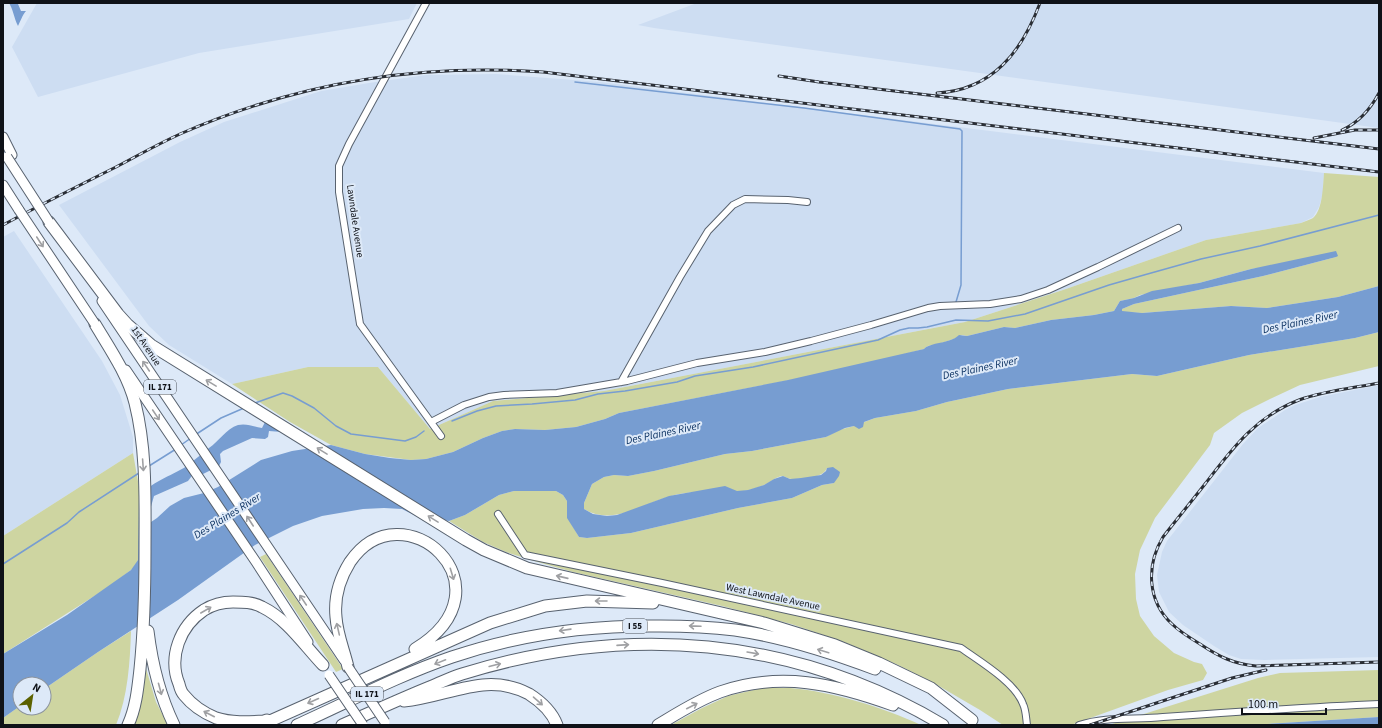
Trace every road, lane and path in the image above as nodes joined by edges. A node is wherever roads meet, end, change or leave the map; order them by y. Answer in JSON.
{"nodes":[{"id":1,"x":426,"y":3,"type":"edge"},
{"id":2,"x":3,"y":137,"type":"edge"},
{"id":3,"x":7,"y":155,"type":"edge"},
{"id":4,"x":3,"y":185,"type":"edge"},
{"id":5,"x":3,"y":189,"type":"edge"},
{"id":6,"x":807,"y":202,"type":"dead end"},
{"id":7,"x":19,"y":210,"type":"junction"},
{"id":8,"x":49,"y":222,"type":"junction"},
{"id":9,"x":1178,"y":228,"type":"dead end"},
{"id":10,"x":95,"y":324,"type":"junction"},
{"id":11,"x":621,"y":382,"type":"junction"},
{"id":12,"x":431,"y":422,"type":"junction"},
{"id":13,"x":441,"y":436,"type":"dead end"},
{"id":14,"x":498,"y":514,"type":"dead end"},
{"id":15,"x":695,"y":607,"type":"junction"},
{"id":16,"x":146,"y":651,"type":"junction"},
{"id":17,"x":323,"y":665,"type":"junction"},
{"id":18,"x":348,"y":667,"type":"junction"},
{"id":19,"x":387,"y":668,"type":"junction"},
{"id":20,"x":393,"y":702,"type":"junction"},
{"id":21,"x":1379,"y":704,"type":"edge"},
{"id":22,"x":287,"y":713,"type":"junction"},
{"id":23,"x":976,"y":722,"type":"edge"},
{"id":24,"x":386,"y":723,"type":"edge"},
{"id":25,"x":943,"y":724,"type":"edge"},
{"id":26,"x":128,"y":725,"type":"edge"},
{"id":27,"x":174,"y":725,"type":"edge"},
{"id":28,"x":261,"y":725,"type":"edge"},
{"id":29,"x":297,"y":725,"type":"edge"},
{"id":30,"x":342,"y":725,"type":"edge"},
{"id":31,"x":363,"y":725,"type":"edge"},
{"id":32,"x":557,"y":725,"type":"edge"},
{"id":33,"x":659,"y":725,"type":"edge"},
{"id":34,"x":1027,"y":725,"type":"edge"},
{"id":35,"x":1079,"y":725,"type":"edge"}],
"edges":[{"from":1,"to":12,"type":"street","name":"Lawndale Avenue"},
{"from":2,"to":3,"type":"main road","name":"1st Avenue"},
{"from":3,"to":8,"type":"main road","name":"1st Avenue","number":"IL 171","bridge":true},
{"from":4,"to":7,"type":"main road","number":"IL 171"},
{"from":5,"to":7,"type":"main road"},
{"from":6,"to":11,"type":"street"},
{"from":7,"to":10,"type":"main road","number":"IL 171","one_way":true,"bridge":true},
{"from":15,"to":8,"type":"highway","one_way":true},
{"from":18,"to":8,"type":"main road","name":"1st Avenue","number":"IL 171","one_way":true},
{"from":9,"to":11,"type":"street"},
{"from":10,"to":16,"type":"highway","one_way":true},
{"from":10,"to":17,"type":"main road","number":"IL 171","one_way":true},
{"from":11,"to":12,"type":"street"},
{"from":12,"to":13,"type":"street","name":"Lawndale Avenue"},
{"from":14,"to":34,"type":"street","name":"West Lawndale Avenue"},
{"from":15,"to":19,"type":"highway","one_way":true},
{"from":15,"to":23,"type":"highway"},
{"from":16,"to":26,"type":"highway"},
{"from":16,"to":27,"type":"highway","one_way":true},
{"from":22,"to":17,"type":"highway","one_way":true},
{"from":17,"to":31,"type":"main road","number":"IL 171","bridge":true},
{"from":18,"to":19,"type":"highway","one_way":true},
{"from":18,"to":24,"type":"main road","number":"IL 171","bridge":true},
{"from":19,"to":22,"type":"highway","one_way":true},
{"from":20,"to":25,"type":"highway","number":"I 55","one_way":true},
{"from":20,"to":30,"type":"highway","number":"I 55"},
{"from":20,"to":32,"type":"highway","one_way":true},
{"from":21,"to":35,"type":"street"},
{"from":22,"to":28,"type":"highway"},
{"from":23,"to":29,"type":"highway","number":"I 55","one_way":true},
{"from":33,"to":25,"type":"highway","one_way":true}]}
